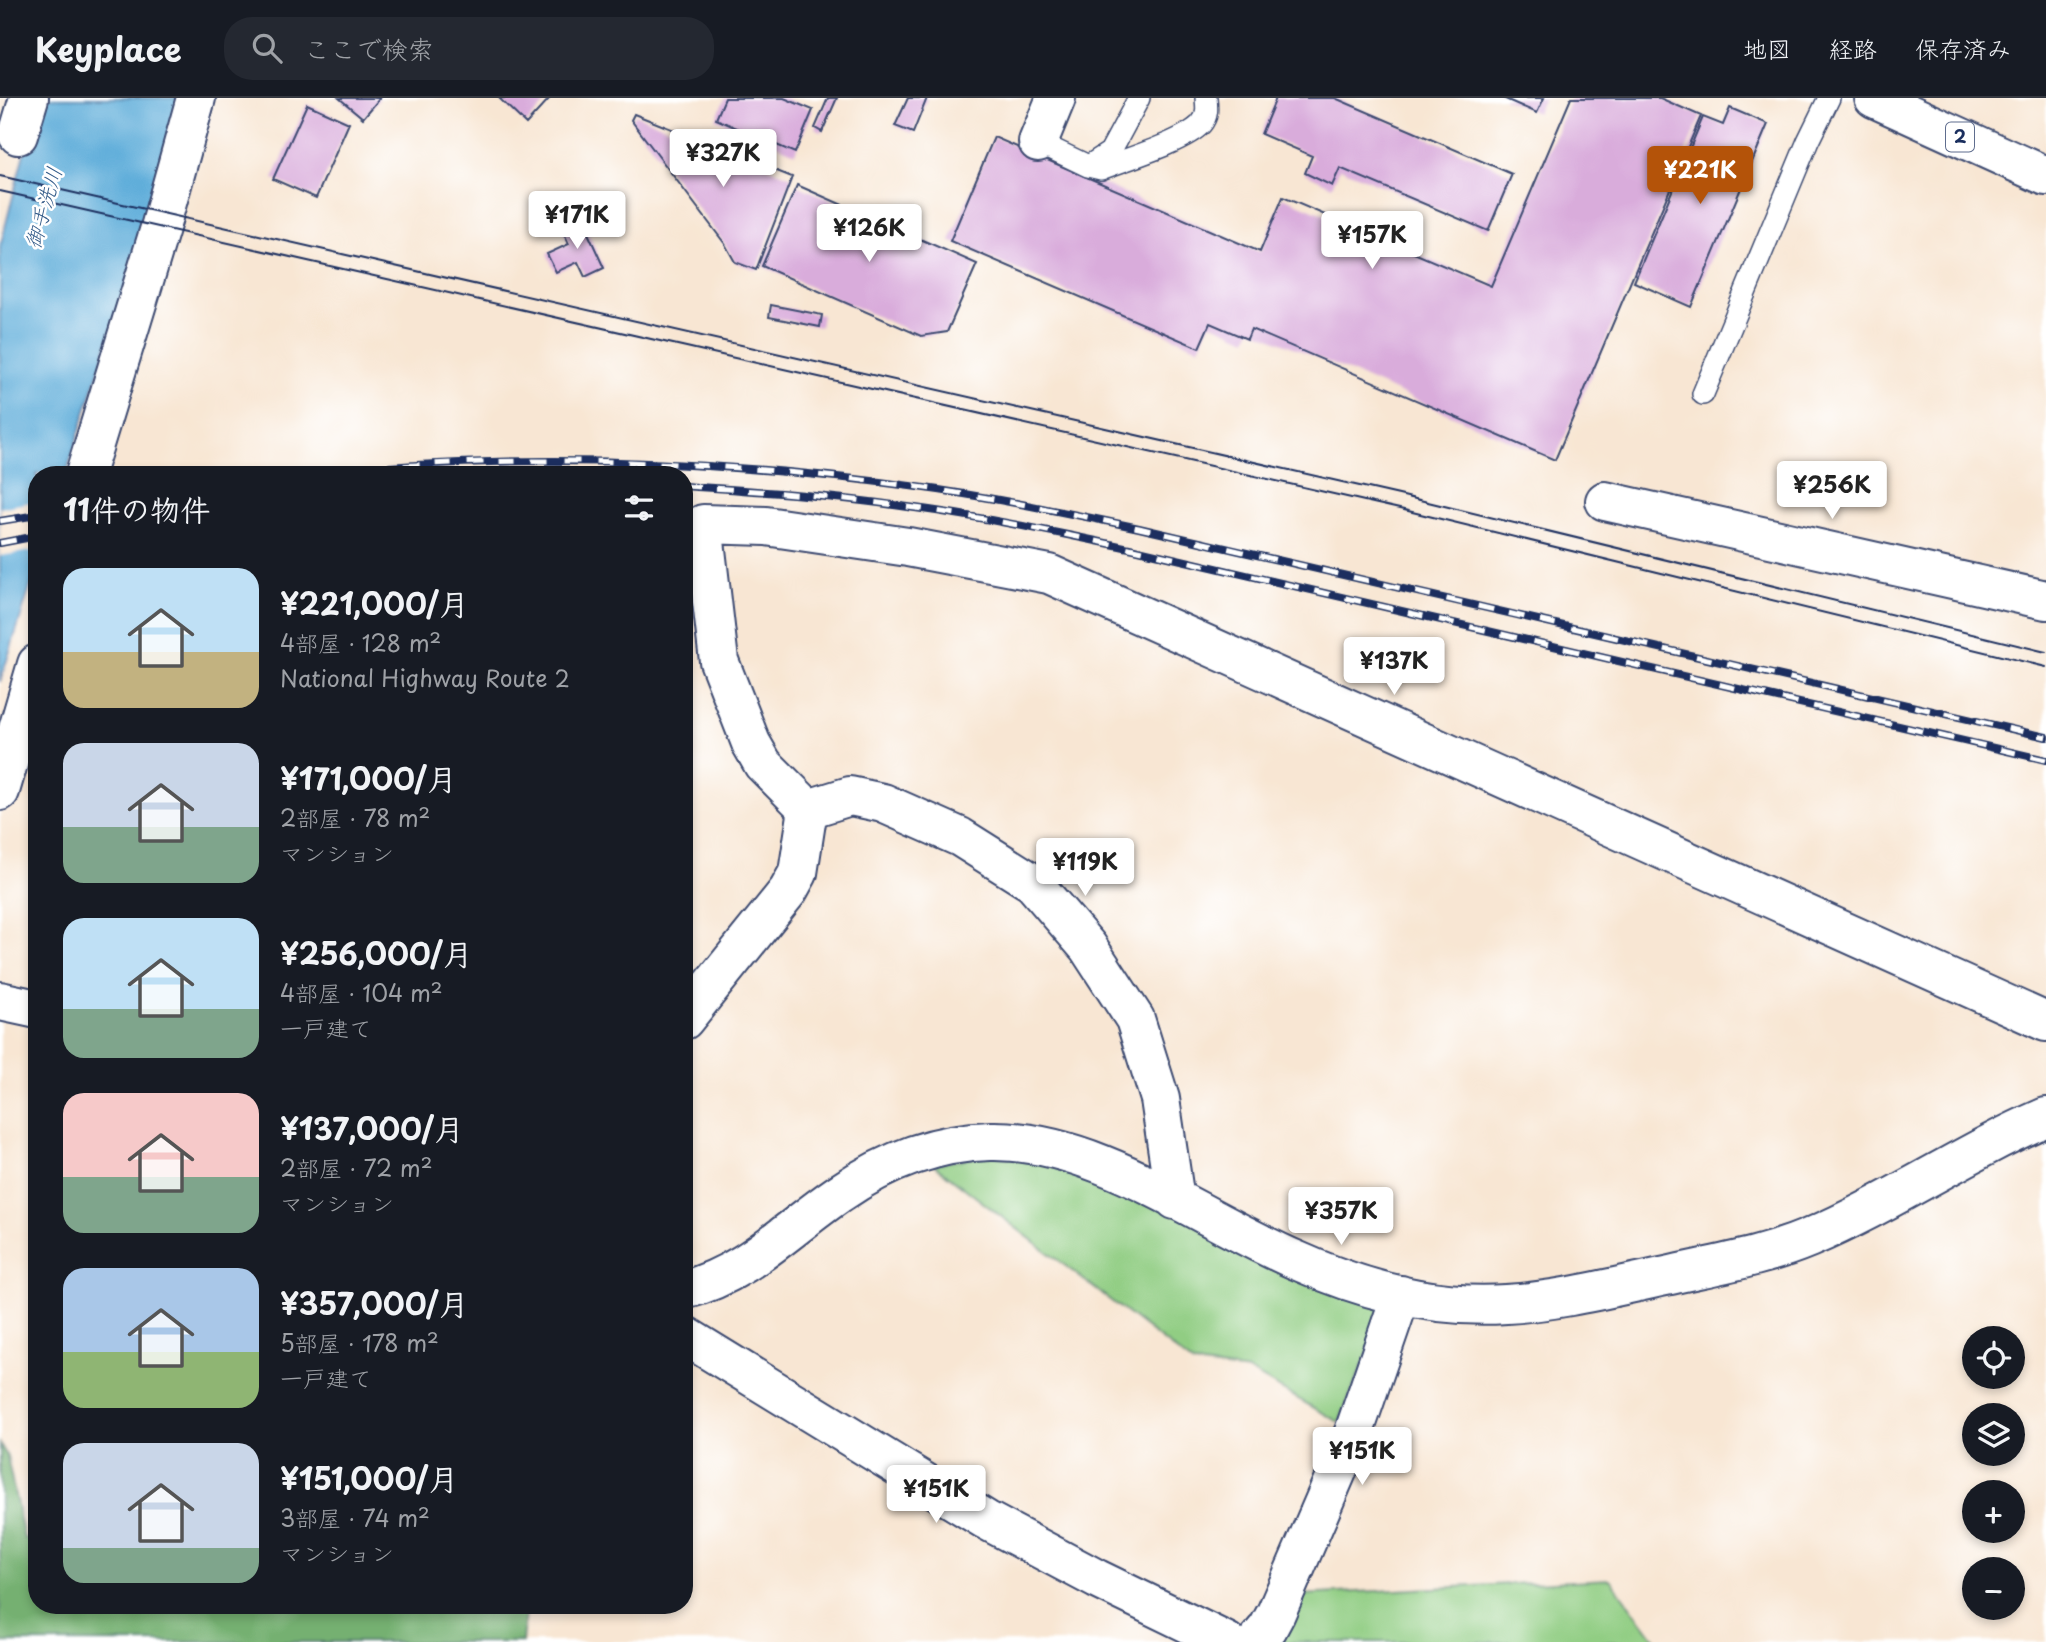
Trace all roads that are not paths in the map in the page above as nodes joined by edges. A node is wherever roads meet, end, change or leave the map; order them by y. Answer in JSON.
{"nodes":[{"id":1,"x":29,"y":98,"type":"edge"},
{"id":2,"x":196,"y":98,"type":"edge"},
{"id":3,"x":1056,"y":98,"type":"edge"},
{"id":4,"x":1139,"y":98,"type":"edge"},
{"id":5,"x":1206,"y":98,"type":"edge"},
{"id":6,"x":1829,"y":98,"type":"edge"},
{"id":7,"x":1874,"y":98,"type":"edge"},
{"id":8,"x":18,"y":135,"type":"dead end"},
{"id":9,"x":1038,"y":142,"type":"joint"},
{"id":10,"x":1088,"y":166,"type":"junction"},
{"id":11,"x":2046,"y":176,"type":"edge"},
{"id":12,"x":1703,"y":394,"type":"dead end"},
{"id":13,"x":87,"y":466,"type":"edge"},
{"id":14,"x":1605,"y":501,"type":"dead end"},
{"id":15,"x":2046,"y":600,"type":"edge"},
{"id":16,"x":28,"y":713,"type":"edge"},
{"id":17,"x":0,"y":791,"type":"edge"},
{"id":18,"x":808,"y":809,"type":"junction"},
{"id":19,"x":0,"y":1001,"type":"edge"},
{"id":20,"x":28,"y":1007,"type":"edge"},
{"id":21,"x":693,"y":1009,"type":"edge"},
{"id":22,"x":2046,"y":1022,"type":"edge"},
{"id":23,"x":2046,"y":1116,"type":"edge"},
{"id":24,"x":1175,"y":1200,"type":"junction"},
{"id":25,"x":693,"y":1287,"type":"edge"},
{"id":26,"x":1401,"y":1295,"type":"junction"},
{"id":27,"x":693,"y":1341,"type":"edge"},
{"id":28,"x":1227,"y":1642,"type":"edge"},
{"id":29,"x":1256,"y":1642,"type":"edge"}],
"edges":[{"from":1,"to":8,"type":"main road"},
{"from":2,"to":13,"type":"main road"},
{"from":3,"to":9,"type":"main road"},
{"from":4,"to":10,"type":"lane"},
{"from":5,"to":10,"type":"lane"},
{"from":6,"to":12,"type":"lane"},
{"from":7,"to":11,"type":"main road","number":"2"},
{"from":9,"to":10,"type":"lane"},
{"from":14,"to":15,"type":"main road"},
{"from":16,"to":17,"type":"main road"},
{"from":18,"to":21,"type":"main road"},
{"from":18,"to":22,"type":"main road"},
{"from":18,"to":24,"type":"main road"},
{"from":19,"to":20,"type":"main road"},
{"from":23,"to":26,"type":"main road"},
{"from":24,"to":25,"type":"main road"},
{"from":24,"to":26,"type":"main road"},
{"from":26,"to":29,"type":"main road"},
{"from":27,"to":28,"type":"main road"}]}
